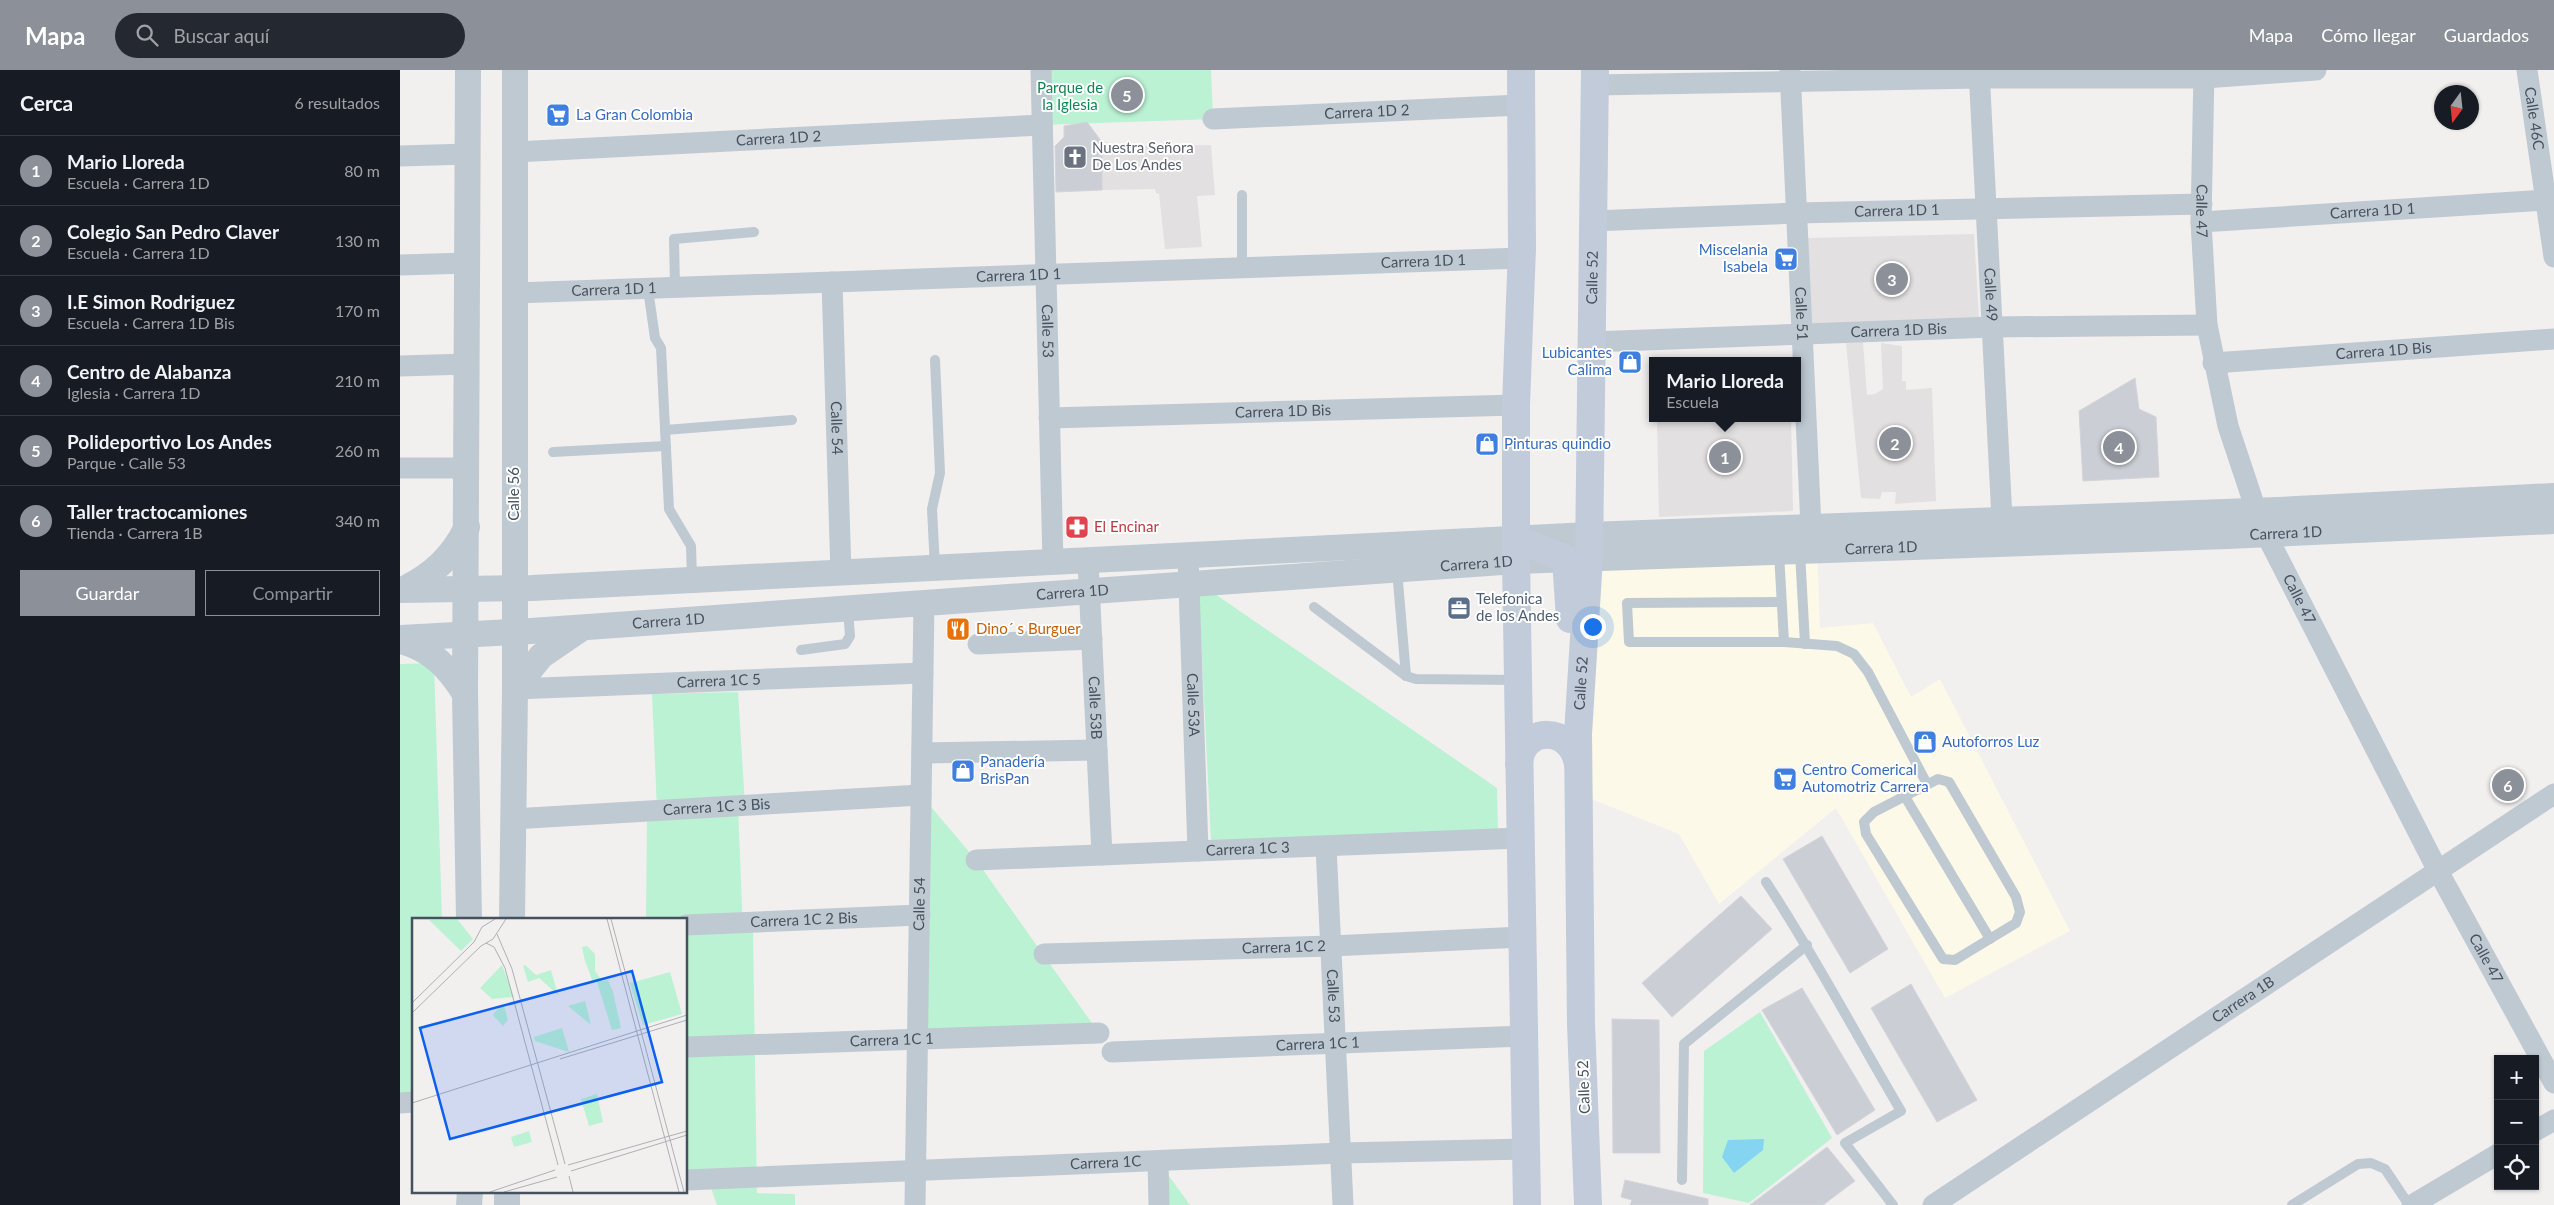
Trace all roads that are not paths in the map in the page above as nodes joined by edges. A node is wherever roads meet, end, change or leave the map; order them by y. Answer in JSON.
{"nodes":[{"id":1,"x":468,"y":70,"type":"edge"},
{"id":2,"x":515,"y":70,"type":"edge"},
{"id":3,"x":1041,"y":70,"type":"edge"},
{"id":4,"x":1521,"y":70,"type":"edge"},
{"id":5,"x":2316,"y":70,"type":"edge"},
{"id":6,"x":2527,"y":70,"type":"edge"},
{"id":7,"x":1979,"y":74,"type":"edge"},
{"id":8,"x":2204,"y":74,"type":"edge"},
{"id":9,"x":1790,"y":75,"type":"edge"},
{"id":10,"x":1595,"y":77,"type":"edge"},
{"id":11,"x":1520,"y":105,"type":"junction"},
{"id":12,"x":1213,"y":119,"type":"dead end"},
{"id":13,"x":1042,"y":125,"type":"junction"},
{"id":14,"x":515,"y":152,"type":"junction"},
{"id":15,"x":468,"y":154,"type":"junction"},
{"id":16,"x":400,"y":156,"type":"edge"},
{"id":17,"x":1242,"y":195,"type":"dead end"},
{"id":18,"x":2546,"y":200,"type":"junction"},
{"id":19,"x":1986,"y":208,"type":"junction"},
{"id":20,"x":1797,"y":213,"type":"junction"},
{"id":21,"x":2202,"y":213,"type":"junction"},
{"id":22,"x":1592,"y":221,"type":"junction"},
{"id":23,"x":754,"y":232,"type":"dead end"},
{"id":24,"x":2554,"y":257,"type":"edge"},
{"id":25,"x":1522,"y":258,"type":"junction"},
{"id":26,"x":468,"y":263,"type":"junction"},
{"id":27,"x":400,"y":265,"type":"edge"},
{"id":28,"x":1242,"y":268,"type":"junction"},
{"id":29,"x":1046,"y":275,"type":"junction"},
{"id":30,"x":832,"y":282,"type":"junction"},
{"id":31,"x":674,"y":288,"type":"junction"},
{"id":32,"x":648,"y":289,"type":"junction"},
{"id":33,"x":515,"y":294,"type":"junction"},
{"id":34,"x":2207,"y":325,"type":"junction"},
{"id":35,"x":1992,"y":327,"type":"junction"},
{"id":36,"x":1802,"y":334,"type":"junction"},
{"id":37,"x":2554,"y":338,"type":"edge"},
{"id":38,"x":1591,"y":342,"type":"junction"},
{"id":39,"x":935,"y":360,"type":"dead end"},
{"id":40,"x":2213,"y":363,"type":"junction"},
{"id":41,"x":468,"y":364,"type":"junction"},
{"id":42,"x":400,"y":366,"type":"edge"},
{"id":43,"x":1516,"y":405,"type":"junction"},
{"id":44,"x":1049,"y":418,"type":"junction"},
{"id":45,"x":792,"y":420,"type":"dead end"},
{"id":46,"x":665,"y":430,"type":"junction"},
{"id":47,"x":666,"y":446,"type":"junction"},
{"id":48,"x":553,"y":452,"type":"dead end"},
{"id":49,"x":400,"y":468,"type":"edge"},
{"id":50,"x":467,"y":468,"type":"junction"},
{"id":51,"x":2554,"y":496,"type":"edge"},
{"id":52,"x":2002,"y":519,"type":"junction"},
{"id":53,"x":2554,"y":521,"type":"edge"},
{"id":54,"x":2262,"y":522,"type":"junction"},
{"id":55,"x":467,"y":526,"type":"junction"},
{"id":56,"x":1811,"y":527,"type":"junction"},
{"id":57,"x":1517,"y":550,"type":"junction"},
{"id":58,"x":1581,"y":551,"type":"junction"},
{"id":59,"x":1790,"y":551,"type":"junction"},
{"id":60,"x":1188,"y":557,"type":"junction"},
{"id":61,"x":1396,"y":558,"type":"junction"},
{"id":62,"x":1088,"y":562,"type":"junction"},
{"id":63,"x":1053,"y":564,"type":"junction"},
{"id":64,"x":936,"y":570,"type":"junction"},
{"id":65,"x":841,"y":574,"type":"junction"},
{"id":66,"x":692,"y":580,"type":"junction"},
{"id":67,"x":1189,"y":584,"type":"junction"},
{"id":68,"x":514,"y":588,"type":"junction"},
{"id":69,"x":466,"y":589,"type":"junction"},
{"id":70,"x":400,"y":590,"type":"edge"},
{"id":71,"x":1091,"y":591,"type":"junction"},
{"id":72,"x":924,"y":602,"type":"junction"},
{"id":73,"x":1781,"y":602,"type":"junction"},
{"id":74,"x":1314,"y":607,"type":"dead end"},
{"id":75,"x":848,"y":608,"type":"junction"},
{"id":76,"x":585,"y":627,"type":"junction"},
{"id":77,"x":513,"y":632,"type":"junction"},
{"id":78,"x":466,"y":635,"type":"junction"},
{"id":79,"x":400,"y":639,"type":"edge"},
{"id":80,"x":1092,"y":639,"type":"junction"},
{"id":81,"x":1784,"y":642,"type":"junction"},
{"id":82,"x":978,"y":644,"type":"dead end"},
{"id":83,"x":1805,"y":644,"type":"junction"},
{"id":84,"x":801,"y":650,"type":"dead end"},
{"id":85,"x":923,"y":673,"type":"junction"},
{"id":86,"x":1406,"y":676,"type":"junction"},
{"id":87,"x":1519,"y":680,"type":"junction"},
{"id":88,"x":515,"y":690,"type":"junction"},
{"id":89,"x":465,"y":694,"type":"junction"},
{"id":90,"x":1097,"y":750,"type":"junction"},
{"id":91,"x":922,"y":754,"type":"junction"},
{"id":92,"x":1578,"y":764,"type":"junction"},
{"id":93,"x":1518,"y":766,"type":"junction"},
{"id":94,"x":1927,"y":784,"type":"junction"},
{"id":95,"x":2554,"y":794,"type":"edge"},
{"id":96,"x":921,"y":795,"type":"junction"},
{"id":97,"x":1904,"y":795,"type":"junction"},
{"id":98,"x":512,"y":818,"type":"junction"},
{"id":99,"x":1520,"y":838,"type":"junction"},
{"id":100,"x":1326,"y":846,"type":"junction"},
{"id":101,"x":1198,"y":851,"type":"junction"},
{"id":102,"x":1102,"y":855,"type":"junction"},
{"id":103,"x":976,"y":860,"type":"dead end"},
{"id":104,"x":2438,"y":871,"type":"junction"},
{"id":105,"x":1766,"y":882,"type":"dead end"},
{"id":106,"x":920,"y":914,"type":"junction"},
{"id":107,"x":469,"y":918,"type":"edge"},
{"id":108,"x":512,"y":918,"type":"edge"},
{"id":109,"x":688,"y":925,"type":"edge"},
{"id":110,"x":1522,"y":937,"type":"junction"},
{"id":111,"x":1990,"y":939,"type":"junction"},
{"id":112,"x":1807,"y":945,"type":"junction"},
{"id":113,"x":1331,"y":946,"type":"junction"},
{"id":114,"x":1044,"y":954,"type":"dead end"},
{"id":115,"x":1099,"y":1033,"type":"dead end"},
{"id":116,"x":1524,"y":1036,"type":"junction"},
{"id":117,"x":918,"y":1038,"type":"junction"},
{"id":118,"x":1335,"y":1042,"type":"junction"},
{"id":119,"x":688,"y":1047,"type":"edge"},
{"id":120,"x":1112,"y":1052,"type":"dead end"},
{"id":121,"x":2554,"y":1083,"type":"edge"},
{"id":122,"x":2554,"y":1120,"type":"edge"},
{"id":123,"x":2539,"y":1129,"type":"edge"},
{"id":124,"x":1526,"y":1149,"type":"junction"},
{"id":125,"x":1341,"y":1153,"type":"junction"},
{"id":126,"x":2494,"y":1156,"type":"edge"},
{"id":127,"x":1158,"y":1161,"type":"junction"},
{"id":128,"x":915,"y":1170,"type":"junction"},
{"id":129,"x":688,"y":1180,"type":"edge"},
{"id":130,"x":1682,"y":1180,"type":"dead end"},
{"id":131,"x":470,"y":1192,"type":"edge"},
{"id":132,"x":507,"y":1192,"type":"edge"},
{"id":133,"x":469,"y":1205,"type":"edge"},
{"id":134,"x":507,"y":1205,"type":"edge"},
{"id":135,"x":915,"y":1205,"type":"edge"},
{"id":136,"x":1159,"y":1205,"type":"edge"},
{"id":137,"x":1343,"y":1205,"type":"edge"},
{"id":138,"x":1527,"y":1205,"type":"edge"},
{"id":139,"x":1588,"y":1205,"type":"edge"},
{"id":140,"x":1893,"y":1205,"type":"edge"},
{"id":141,"x":1933,"y":1205,"type":"edge"},
{"id":142,"x":2292,"y":1205,"type":"edge"},
{"id":143,"x":2410,"y":1205,"type":"edge"}],
"edges":[{"from":1,"to":15,"type":"street"},
{"from":2,"to":14,"type":"street","name":"Calle 56"},
{"from":3,"to":13,"type":"street","name":"Calle 53"},
{"from":4,"to":11,"type":"main road"},
{"from":5,"to":8,"type":"street"},
{"from":6,"to":18,"type":"street","name":"Calle 46C"},
{"from":7,"to":8,"type":"street"},
{"from":7,"to":9,"type":"street"},
{"from":7,"to":19,"type":"street","name":"Calle 49"},
{"from":8,"to":21,"type":"street","name":"Calle 47"},
{"from":9,"to":10,"type":"street"},
{"from":9,"to":20,"type":"street","name":"Calle 51"},
{"from":10,"to":22,"type":"main road","name":"Calle 52"},
{"from":11,"to":12,"type":"street","name":"Carrera 1D 2"},
{"from":11,"to":25,"type":"main road"},
{"from":13,"to":14,"type":"street","name":"Carrera 1D 2"},
{"from":13,"to":29,"type":"street","name":"Calle 53"},
{"from":14,"to":33,"type":"street","name":"Calle 56"},
{"from":15,"to":16,"type":"street"},
{"from":15,"to":26,"type":"street"},
{"from":17,"to":28,"type":"lane"},
{"from":18,"to":21,"type":"street","name":"Carrera 1D 1"},
{"from":18,"to":24,"type":"street","name":"Calle 46C"},
{"from":19,"to":20,"type":"street","name":"Carrera 1D 1"},
{"from":19,"to":21,"type":"street","name":"Carrera 1D 1"},
{"from":19,"to":35,"type":"street","name":"Calle 49"},
{"from":20,"to":22,"type":"street","name":"Carrera 1D 1"},
{"from":20,"to":36,"type":"street","name":"Calle 51"},
{"from":21,"to":34,"type":"street","name":"Calle 47"},
{"from":22,"to":38,"type":"main road","name":"Calle 52"},
{"from":23,"to":31,"type":"lane"},
{"from":25,"to":28,"type":"street","name":"Carrera 1D 1"},
{"from":25,"to":43,"type":"main road"},
{"from":26,"to":27,"type":"street"},
{"from":26,"to":41,"type":"street"},
{"from":28,"to":29,"type":"street","name":"Carrera 1D 1"},
{"from":29,"to":30,"type":"street","name":"Carrera 1D 1"},
{"from":29,"to":44,"type":"street","name":"Calle 53"},
{"from":30,"to":31,"type":"street","name":"Carrera 1D 1"},
{"from":30,"to":65,"type":"street","name":"Calle 54"},
{"from":31,"to":32,"type":"street","name":"Carrera 1D 1"},
{"from":32,"to":33,"type":"street","name":"Carrera 1D 1"},
{"from":32,"to":46,"type":"lane"},
{"from":33,"to":68,"type":"street","name":"Calle 56"},
{"from":34,"to":35,"type":"street","name":"Carrera 1D Bis"},
{"from":34,"to":40,"type":"street","name":"Calle 47"},
{"from":35,"to":36,"type":"street","name":"Carrera 1D Bis"},
{"from":35,"to":52,"type":"street","name":"Calle 49"},
{"from":36,"to":38,"type":"street","name":"Carrera 1D Bis"},
{"from":36,"to":56,"type":"street","name":"Calle 51"},
{"from":37,"to":40,"type":"street","name":"Carrera 1D Bis"},
{"from":38,"to":58,"type":"main road","name":"Calle 52"},
{"from":39,"to":64,"type":"lane"},
{"from":40,"to":54,"type":"street","name":"Calle 47"},
{"from":41,"to":42,"type":"street"},
{"from":41,"to":50,"type":"street"},
{"from":43,"to":44,"type":"street","name":"Carrera 1D Bis"},
{"from":43,"to":57,"type":"main road"},
{"from":44,"to":63,"type":"street","name":"Calle 53"},
{"from":45,"to":46,"type":"lane"},
{"from":46,"to":47,"type":"lane"},
{"from":47,"to":48,"type":"lane"},
{"from":47,"to":66,"type":"lane"},
{"from":49,"to":50,"type":"street"},
{"from":50,"to":55,"type":"street"},
{"from":51,"to":54,"type":"street","name":"Carrera 1D"},
{"from":52,"to":54,"type":"street","name":"Carrera 1D"},
{"from":52,"to":56,"type":"street","name":"Carrera 1D"},
{"from":53,"to":54,"type":"street","name":"Carrera 1D"},
{"from":54,"to":59,"type":"street","name":"Carrera 1D"},
{"from":54,"to":104,"type":"street","name":"Calle 47"},
{"from":55,"to":69,"type":"street"},
{"from":55,"to":70,"type":"street"},
{"from":56,"to":58,"type":"street","name":"Carrera 1D"},
{"from":57,"to":58,"type":"main road"},
{"from":57,"to":61,"type":"street","name":"Carrera 1D"},
{"from":57,"to":87,"type":"main road"},
{"from":58,"to":59,"type":"street","name":"Carrera 1D"},
{"from":58,"to":92,"type":"main road","name":"Calle 52"},
{"from":59,"to":73,"type":"lane"},
{"from":59,"to":83,"type":"lane"},
{"from":60,"to":61,"type":"street","name":"Carrera 1D"},
{"from":60,"to":62,"type":"street","name":"Carrera 1D"},
{"from":60,"to":67,"type":"street","name":"Calle 53A"},
{"from":61,"to":67,"type":"street","name":"Carrera 1D"},
{"from":61,"to":86,"type":"lane"},
{"from":62,"to":63,"type":"street","name":"Carrera 1D"},
{"from":62,"to":71,"type":"street","name":"Calle 53B"},
{"from":63,"to":64,"type":"street","name":"Carrera 1D"},
{"from":64,"to":65,"type":"street","name":"Carrera 1D"},
{"from":65,"to":66,"type":"street","name":"Carrera 1D"},
{"from":66,"to":68,"type":"street","name":"Carrera 1D"},
{"from":67,"to":71,"type":"street","name":"Carrera 1D"},
{"from":67,"to":101,"type":"street","name":"Calle 53A"},
{"from":68,"to":69,"type":"street","name":"Carrera 1D"},
{"from":68,"to":77,"type":"street","name":"Calle 56"},
{"from":69,"to":70,"type":"street","name":"Carrera 1D"},
{"from":69,"to":78,"type":"street"},
{"from":71,"to":72,"type":"street","name":"Carrera 1D"},
{"from":71,"to":80,"type":"street","name":"Calle 53B"},
{"from":72,"to":75,"type":"street","name":"Carrera 1D"},
{"from":72,"to":85,"type":"street","name":"Calle 54"},
{"from":73,"to":81,"type":"lane"},
{"from":73,"to":81,"type":"lane"},
{"from":74,"to":86,"type":"lane"},
{"from":75,"to":76,"type":"street","name":"Carrera 1D"},
{"from":75,"to":84,"type":"lane"},
{"from":76,"to":77,"type":"street","name":"Carrera 1D"},
{"from":76,"to":88,"type":"street"},
{"from":77,"to":78,"type":"street","name":"Carrera 1D"},
{"from":77,"to":88,"type":"street","name":"Calle 56"},
{"from":78,"to":79,"type":"street","name":"Carrera 1D"},
{"from":78,"to":89,"type":"street"},
{"from":79,"to":89,"type":"street"},
{"from":80,"to":82,"type":"street"},
{"from":80,"to":90,"type":"street","name":"Calle 53B"},
{"from":81,"to":83,"type":"lane"},
{"from":83,"to":94,"type":"lane"},
{"from":85,"to":88,"type":"street","name":"Carrera 1C 5"},
{"from":85,"to":91,"type":"street","name":"Calle 54"},
{"from":86,"to":87,"type":"lane"},
{"from":87,"to":93,"type":"main road"},
{"from":88,"to":98,"type":"street","name":"Calle 56"},
{"from":89,"to":107,"type":"street"},
{"from":90,"to":91,"type":"street"},
{"from":90,"to":102,"type":"street","name":"Calle 53B"},
{"from":91,"to":96,"type":"street","name":"Calle 54"},
{"from":92,"to":93,"type":"main road"},
{"from":92,"to":139,"type":"main road","name":"Calle 52"},
{"from":93,"to":99,"type":"main road"},
{"from":94,"to":97,"type":"lane"},
{"from":94,"to":111,"type":"lane"},
{"from":95,"to":104,"type":"street","name":"Carrera 1B"},
{"from":96,"to":98,"type":"street","name":"Carrera 1C 3 Bis"},
{"from":96,"to":106,"type":"street","name":"Calle 54"},
{"from":97,"to":111,"type":"lane"},
{"from":97,"to":111,"type":"lane"},
{"from":98,"to":108,"type":"street","name":"Calle 56"},
{"from":99,"to":100,"type":"street","name":"Carrera 1C 3"},
{"from":99,"to":110,"type":"main road"},
{"from":100,"to":101,"type":"street","name":"Carrera 1C 3"},
{"from":100,"to":113,"type":"street","name":"Calle 53"},
{"from":101,"to":102,"type":"street","name":"Carrera 1C 3"},
{"from":102,"to":103,"type":"street","name":"Carrera 1C 3"},
{"from":104,"to":121,"type":"street","name":"Calle 47"},
{"from":104,"to":141,"type":"street","name":"Carrera 1B"},
{"from":105,"to":112,"type":"lane"},
{"from":106,"to":109,"type":"street","name":"Carrera 1C 2 Bis"},
{"from":106,"to":117,"type":"street","name":"Calle 54"},
{"from":110,"to":113,"type":"street","name":"Carrera 1C 2"},
{"from":110,"to":116,"type":"main road"},
{"from":112,"to":130,"type":"lane"},
{"from":112,"to":140,"type":"lane"},
{"from":113,"to":114,"type":"street","name":"Carrera 1C 2"},
{"from":113,"to":118,"type":"street","name":"Calle 53"},
{"from":115,"to":117,"type":"street","name":"Carrera 1C 1"},
{"from":116,"to":118,"type":"street","name":"Carrera 1C 1"},
{"from":116,"to":124,"type":"main road"},
{"from":117,"to":119,"type":"street","name":"Carrera 1C 1"},
{"from":117,"to":128,"type":"street","name":"Calle 54"},
{"from":118,"to":120,"type":"street","name":"Carrera 1C 1"},
{"from":118,"to":125,"type":"street","name":"Calle 53"},
{"from":122,"to":123,"type":"street"},
{"from":124,"to":125,"type":"street","name":"Carrera 1C"},
{"from":124,"to":138,"type":"main road"},
{"from":125,"to":127,"type":"street","name":"Carrera 1C"},
{"from":125,"to":137,"type":"street","name":"Calle 53"},
{"from":126,"to":143,"type":"street"},
{"from":127,"to":128,"type":"street","name":"Carrera 1C"},
{"from":127,"to":136,"type":"street"},
{"from":128,"to":129,"type":"street","name":"Carrera 1C"},
{"from":128,"to":135,"type":"street","name":"Calle 54"},
{"from":131,"to":133,"type":"street"},
{"from":132,"to":134,"type":"street"},
{"from":142,"to":143,"type":"lane"}]}
